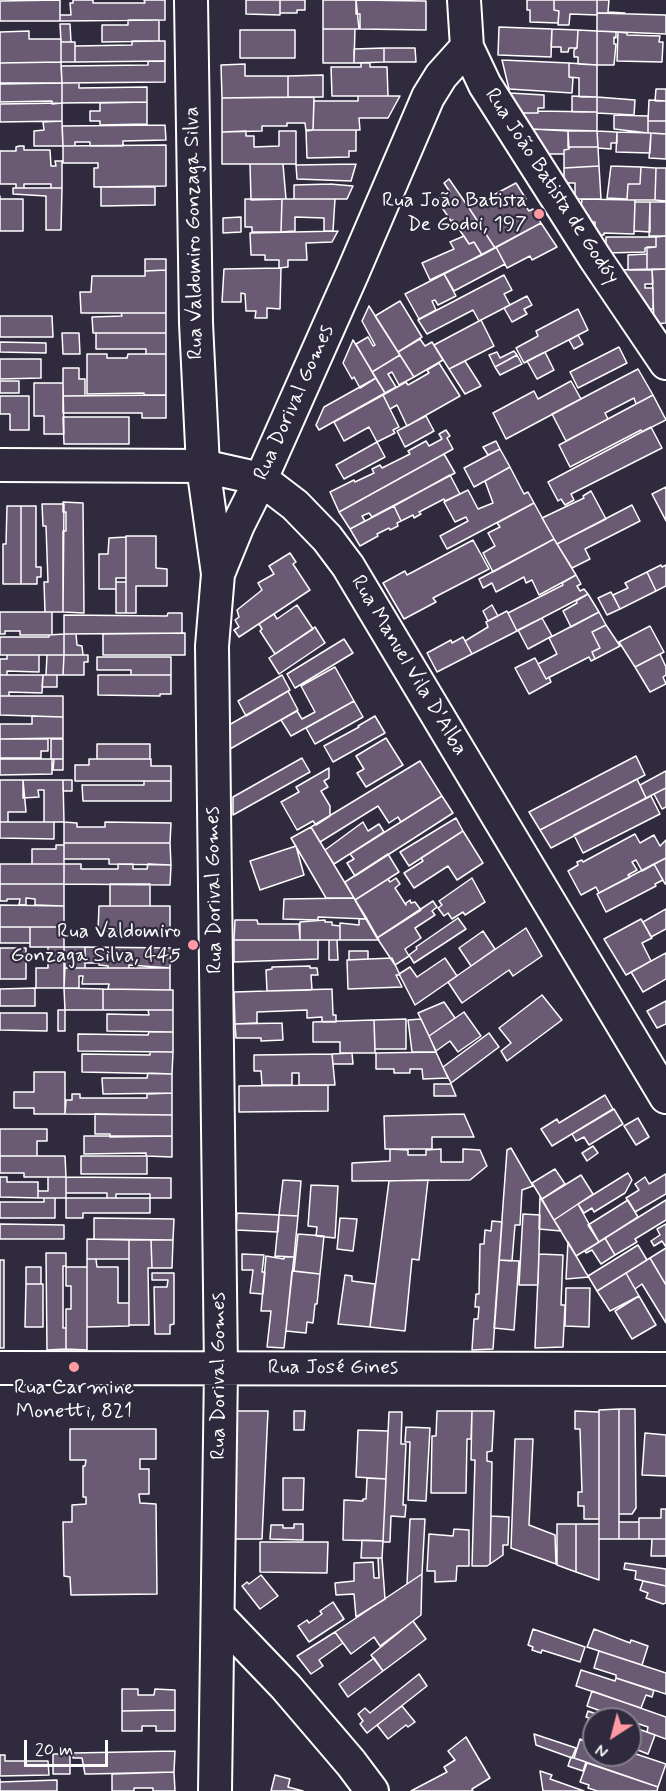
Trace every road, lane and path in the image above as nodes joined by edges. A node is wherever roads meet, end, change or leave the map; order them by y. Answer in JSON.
{"nodes":[{"id":1,"x":191,"y":0,"type":"edge"},
{"id":2,"x":464,"y":0,"type":"edge"},
{"id":3,"x":467,"y":47,"type":"junction"},
{"id":4,"x":666,"y":363,"type":"edge"},
{"id":5,"x":0,"y":465,"type":"edge"},
{"id":6,"x":203,"y":466,"type":"junction"},
{"id":7,"x":261,"y":478,"type":"junction"},
{"id":8,"x":218,"y":574,"type":"junction"},
{"id":9,"x":666,"y":1097,"type":"edge"},
{"id":10,"x":0,"y":1368,"type":"edge"},
{"id":11,"x":221,"y":1369,"type":"junction"},
{"id":12,"x":666,"y":1369,"type":"edge"},
{"id":13,"x":218,"y":1616,"type":"junction"},
{"id":14,"x":216,"y":1791,"type":"edge"},
{"id":15,"x":372,"y":1791,"type":"edge"}],
"edges":[{"from":1,"to":6,"type":"street","name":"Rua Valdomiro Gonzaga Silva"},
{"from":2,"to":3,"type":"street","name":"Rua João Batista de Godóy"},
{"from":3,"to":4,"type":"street","name":"Rua João Batista de Godóy"},
{"from":3,"to":7,"type":"street","name":"Rua Dorival Gomes"},
{"from":5,"to":6,"type":"street","name":"Rua Manuel Vila D'Alba"},
{"from":6,"to":7,"type":"street","name":"Rua Manuel Vila D'Alba"},
{"from":6,"to":8,"type":"street","name":"Rua Valdomiro Gonzaga Silva"},
{"from":7,"to":8,"type":"street","name":"Rua Dorival Gomes"},
{"from":7,"to":9,"type":"street","name":"Rua Manuel Vila D'Alba"},
{"from":8,"to":11,"type":"street","name":"Rua Dorival Gomes"},
{"from":10,"to":11,"type":"street","name":"Rua José Gines"},
{"from":11,"to":12,"type":"street","name":"Rua José Gines"},
{"from":11,"to":13,"type":"street","name":"Rua Dorival Gomes"},
{"from":13,"to":14,"type":"street","name":"Rua Dorival Gomes"},
{"from":13,"to":15,"type":"street"}]}
